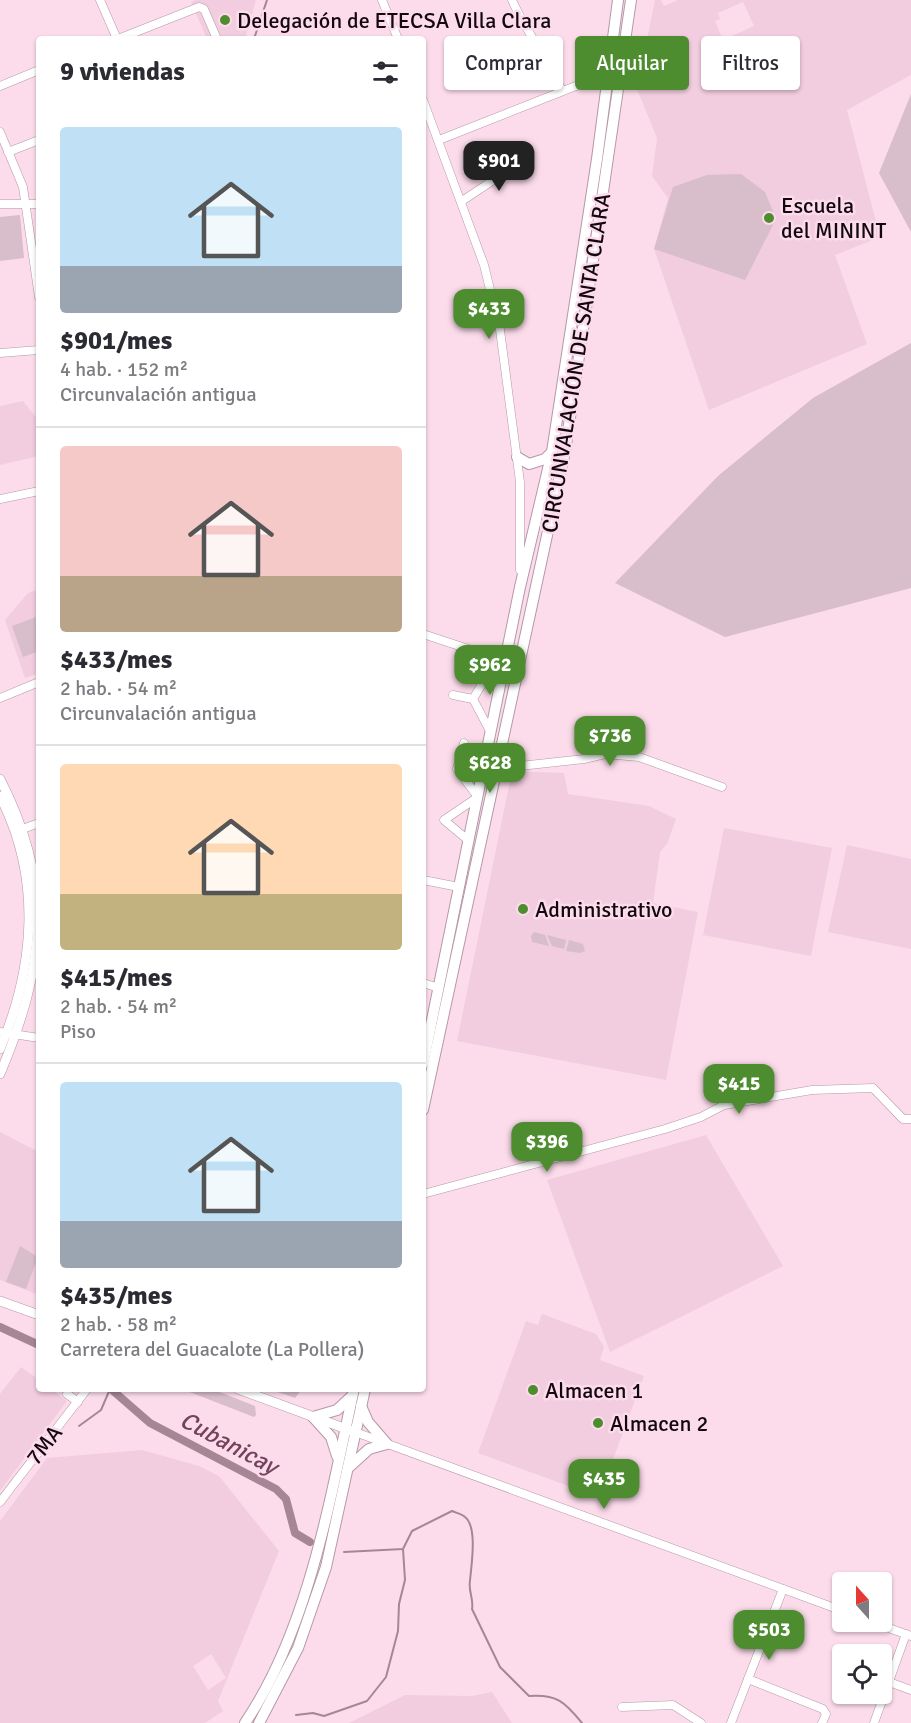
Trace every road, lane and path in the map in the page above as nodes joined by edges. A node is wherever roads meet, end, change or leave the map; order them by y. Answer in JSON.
{"nodes":[{"id":1,"x":100,"y":0,"type":"edge"},
{"id":2,"x":382,"y":0,"type":"edge"},
{"id":3,"x":512,"y":0,"type":"edge"},
{"id":4,"x":618,"y":0,"type":"edge"},
{"id":5,"x":631,"y":0,"type":"edge"},
{"id":6,"x":117,"y":36,"type":"edge"},
{"id":7,"x":125,"y":36,"type":"edge"},
{"id":8,"x":216,"y":36,"type":"edge"},
{"id":9,"x":397,"y":36,"type":"edge"},
{"id":10,"x":36,"y":71,"type":"edge"},
{"id":11,"x":0,"y":86,"type":"edge"},
{"id":12,"x":575,"y":86,"type":"edge"},
{"id":13,"x":562,"y":91,"type":"junction"},
{"id":14,"x":426,"y":108,"type":"edge"},
{"id":15,"x":0,"y":132,"type":"edge"},
{"id":16,"x":439,"y":140,"type":"junction"},
{"id":17,"x":36,"y":141,"type":"edge"},
{"id":18,"x":8,"y":152,"type":"junction"},
{"id":19,"x":526,"y":165,"type":"dead end"},
{"id":20,"x":462,"y":201,"type":"junction"},
{"id":21,"x":0,"y":204,"type":"edge"},
{"id":22,"x":26,"y":204,"type":"junction"},
{"id":23,"x":36,"y":204,"type":"edge"},
{"id":24,"x":36,"y":270,"type":"edge"},
{"id":25,"x":36,"y":350,"type":"edge"},
{"id":26,"x":0,"y":353,"type":"edge"},
{"id":27,"x":552,"y":452,"type":"junction"},
{"id":28,"x":517,"y":457,"type":"junction"},
{"id":29,"x":36,"y":492,"type":"edge"},
{"id":30,"x":0,"y":499,"type":"edge"},
{"id":31,"x":520,"y":587,"type":"junction"},
{"id":32,"x":426,"y":635,"type":"edge"},
{"id":33,"x":505,"y":661,"type":"junction"},
{"id":34,"x":520,"y":666,"type":"junction"},
{"id":35,"x":36,"y":683,"type":"edge"},
{"id":36,"x":453,"y":695,"type":"dead end"},
{"id":37,"x":0,"y":698,"type":"edge"},
{"id":38,"x":473,"y":699,"type":"junction"},
{"id":39,"x":491,"y":733,"type":"junction"},
{"id":40,"x":464,"y":743,"type":"dead end"},
{"id":41,"x":498,"y":765,"type":"junction"},
{"id":42,"x":0,"y":780,"type":"edge"},
{"id":43,"x":722,"y":788,"type":"dead end"},
{"id":44,"x":0,"y":796,"type":"edge"},
{"id":45,"x":478,"y":797,"type":"junction"},
{"id":46,"x":36,"y":824,"type":"edge"},
{"id":47,"x":18,"y":830,"type":"junction"},
{"id":48,"x":469,"y":841,"type":"junction"},
{"id":49,"x":426,"y":881,"type":"edge"},
{"id":50,"x":459,"y":887,"type":"junction"},
{"id":51,"x":36,"y":901,"type":"edge"},
{"id":52,"x":36,"y":961,"type":"edge"},
{"id":53,"x":426,"y":984,"type":"edge"},
{"id":54,"x":439,"y":988,"type":"junction"},
{"id":55,"x":8,"y":1033,"type":"edge"},
{"id":56,"x":434,"y":1035,"type":"junction"},
{"id":57,"x":36,"y":1038,"type":"edge"},
{"id":58,"x":0,"y":1050,"type":"edge"},
{"id":59,"x":426,"y":1056,"type":"edge"},
{"id":60,"x":0,"y":1074,"type":"edge"},
{"id":61,"x":426,"y":1090,"type":"edge"},
{"id":62,"x":911,"y":1119,"type":"edge"},
{"id":63,"x":426,"y":1193,"type":"edge"},
{"id":64,"x":0,"y":1301,"type":"edge"},
{"id":65,"x":36,"y":1315,"type":"edge"},
{"id":66,"x":85,"y":1392,"type":"edge"},
{"id":67,"x":246,"y":1392,"type":"edge"},
{"id":68,"x":352,"y":1392,"type":"edge"},
{"id":69,"x":353,"y":1392,"type":"edge"},
{"id":70,"x":364,"y":1392,"type":"edge"},
{"id":71,"x":67,"y":1394,"type":"dead end"},
{"id":72,"x":78,"y":1402,"type":"junction"},
{"id":73,"x":361,"y":1406,"type":"junction"},
{"id":74,"x":313,"y":1416,"type":"junction"},
{"id":75,"x":350,"y":1430,"type":"junction"},
{"id":76,"x":387,"y":1444,"type":"junction"},
{"id":77,"x":338,"y":1461,"type":"junction"},
{"id":78,"x":348,"y":1469,"type":"junction"},
{"id":79,"x":0,"y":1502,"type":"edge"},
{"id":80,"x":783,"y":1589,"type":"junction"},
{"id":81,"x":832,"y":1607,"type":"edge"},
{"id":82,"x":892,"y":1629,"type":"edge"},
{"id":83,"x":908,"y":1635,"type":"edge"},
{"id":84,"x":892,"y":1675,"type":"edge"},
{"id":85,"x":748,"y":1679,"type":"junction"},
{"id":86,"x":892,"y":1683,"type":"edge"},
{"id":87,"x":911,"y":1690,"type":"edge"},
{"id":88,"x":881,"y":1704,"type":"edge"},
{"id":89,"x":622,"y":1707,"type":"dead end"},
{"id":90,"x":244,"y":1723,"type":"edge"},
{"id":91,"x":259,"y":1723,"type":"edge"},
{"id":92,"x":701,"y":1723,"type":"edge"},
{"id":93,"x":731,"y":1723,"type":"edge"},
{"id":94,"x":822,"y":1723,"type":"edge"},
{"id":95,"x":874,"y":1723,"type":"edge"}],
"edges":[{"from":1,"to":6,"type":"street"},
{"from":2,"to":9,"type":"street"},
{"from":3,"to":13,"type":"street"},
{"from":4,"to":27,"type":"highway","name":"CIRCUNVALACIÓN DE SANTA CLARA"},
{"from":5,"to":34,"type":"highway","name":"CIRCUNVALACIÓN DE SANTA CLARA"},
{"from":7,"to":8,"type":"street"},
{"from":10,"to":11,"type":"street"},
{"from":12,"to":13,"type":"street"},
{"from":13,"to":16,"type":"street"},
{"from":14,"to":16,"type":"street"},
{"from":15,"to":18,"type":"street"},
{"from":16,"to":20,"type":"street"},
{"from":17,"to":18,"type":"street"},
{"from":18,"to":22,"type":"street"},
{"from":19,"to":20,"type":"street"},
{"from":20,"to":28,"type":"street"},
{"from":21,"to":22,"type":"street"},
{"from":22,"to":23,"type":"street"},
{"from":22,"to":24,"type":"street"},
{"from":25,"to":26,"type":"street"},
{"from":27,"to":28,"type":"highway"},
{"from":27,"to":31,"type":"highway","name":"CIRCUNVALACIÓN DE SANTA CLARA"},
{"from":28,"to":31,"type":"street"},
{"from":29,"to":30,"type":"street"},
{"from":31,"to":33,"type":"highway","name":"CIRCUNVALACIÓN DE SANTA CLARA"},
{"from":32,"to":33,"type":"street"},
{"from":33,"to":34,"type":"street"},
{"from":33,"to":38,"type":"street"},
{"from":33,"to":39,"type":"highway","name":"CIRCUNVALACIÓN DE SANTA CLARA"},
{"from":34,"to":41,"type":"highway","name":"CIRCUNVALACIÓN DE SANTA CLARA"},
{"from":35,"to":37,"type":"street"},
{"from":36,"to":38,"type":"street"},
{"from":38,"to":39,"type":"street"},
{"from":39,"to":45,"type":"highway","name":"CIRCUNVALACIÓN DE SANTA CLARA"},
{"from":40,"to":45,"type":"street"},
{"from":41,"to":43,"type":"street"},
{"from":41,"to":56,"type":"highway","name":"CIRCUNVALACIÓN DE SANTA CLARA"},
{"from":42,"to":47,"type":"main road"},
{"from":44,"to":47,"type":"main road"},
{"from":45,"to":48,"type":"highway","name":"CIRCUNVALACIÓN DE SANTA CLARA"},
{"from":45,"to":48,"type":"street"},
{"from":46,"to":47,"type":"street"},
{"from":47,"to":51,"type":"main road"},
{"from":47,"to":55,"type":"main road"},
{"from":48,"to":50,"type":"highway","name":"CIRCUNVALACIÓN DE SANTA CLARA"},
{"from":49,"to":50,"type":"street"},
{"from":50,"to":54,"type":"highway","name":"CIRCUNVALACIÓN DE SANTA CLARA"},
{"from":52,"to":55,"type":"main road"},
{"from":53,"to":54,"type":"street"},
{"from":54,"to":56,"type":"highway","name":"CIRCUNVALACIÓN DE SANTA CLARA"},
{"from":55,"to":57,"type":"street"},
{"from":55,"to":58,"type":"main road"},
{"from":55,"to":60,"type":"main road"},
{"from":56,"to":59,"type":"highway","name":"CIRCUNVALACIÓN DE SANTA CLARA"},
{"from":56,"to":61,"type":"highway","name":"CIRCUNVALACIÓN DE SANTA CLARA"},
{"from":62,"to":63,"type":"street"},
{"from":64,"to":65,"type":"main road"},
{"from":66,"to":72,"type":"street","name":"7MA"},
{"from":67,"to":74,"type":"main road"},
{"from":68,"to":74,"type":"highway"},
{"from":69,"to":75,"type":"highway"},
{"from":70,"to":73,"type":"highway"},
{"from":71,"to":72,"type":"street"},
{"from":72,"to":79,"type":"street","name":"7MA"},
{"from":73,"to":75,"type":"highway"},
{"from":73,"to":76,"type":"highway"},
{"from":74,"to":75,"type":"main road"},
{"from":74,"to":77,"type":"highway"},
{"from":75,"to":76,"type":"street"},
{"from":75,"to":77,"type":"highway"},
{"from":75,"to":78,"type":"highway"},
{"from":76,"to":78,"type":"highway"},
{"from":76,"to":80,"type":"street"},
{"from":77,"to":90,"type":"highway"},
{"from":78,"to":91,"type":"highway"},
{"from":80,"to":81,"type":"street"},
{"from":80,"to":85,"type":"street"},
{"from":82,"to":83,"type":"street"},
{"from":83,"to":84,"type":"street"},
{"from":85,"to":93,"type":"street"},
{"from":85,"to":94,"type":"street"},
{"from":86,"to":87,"type":"street"},
{"from":88,"to":95,"type":"street"},
{"from":89,"to":92,"type":"street"}]}
